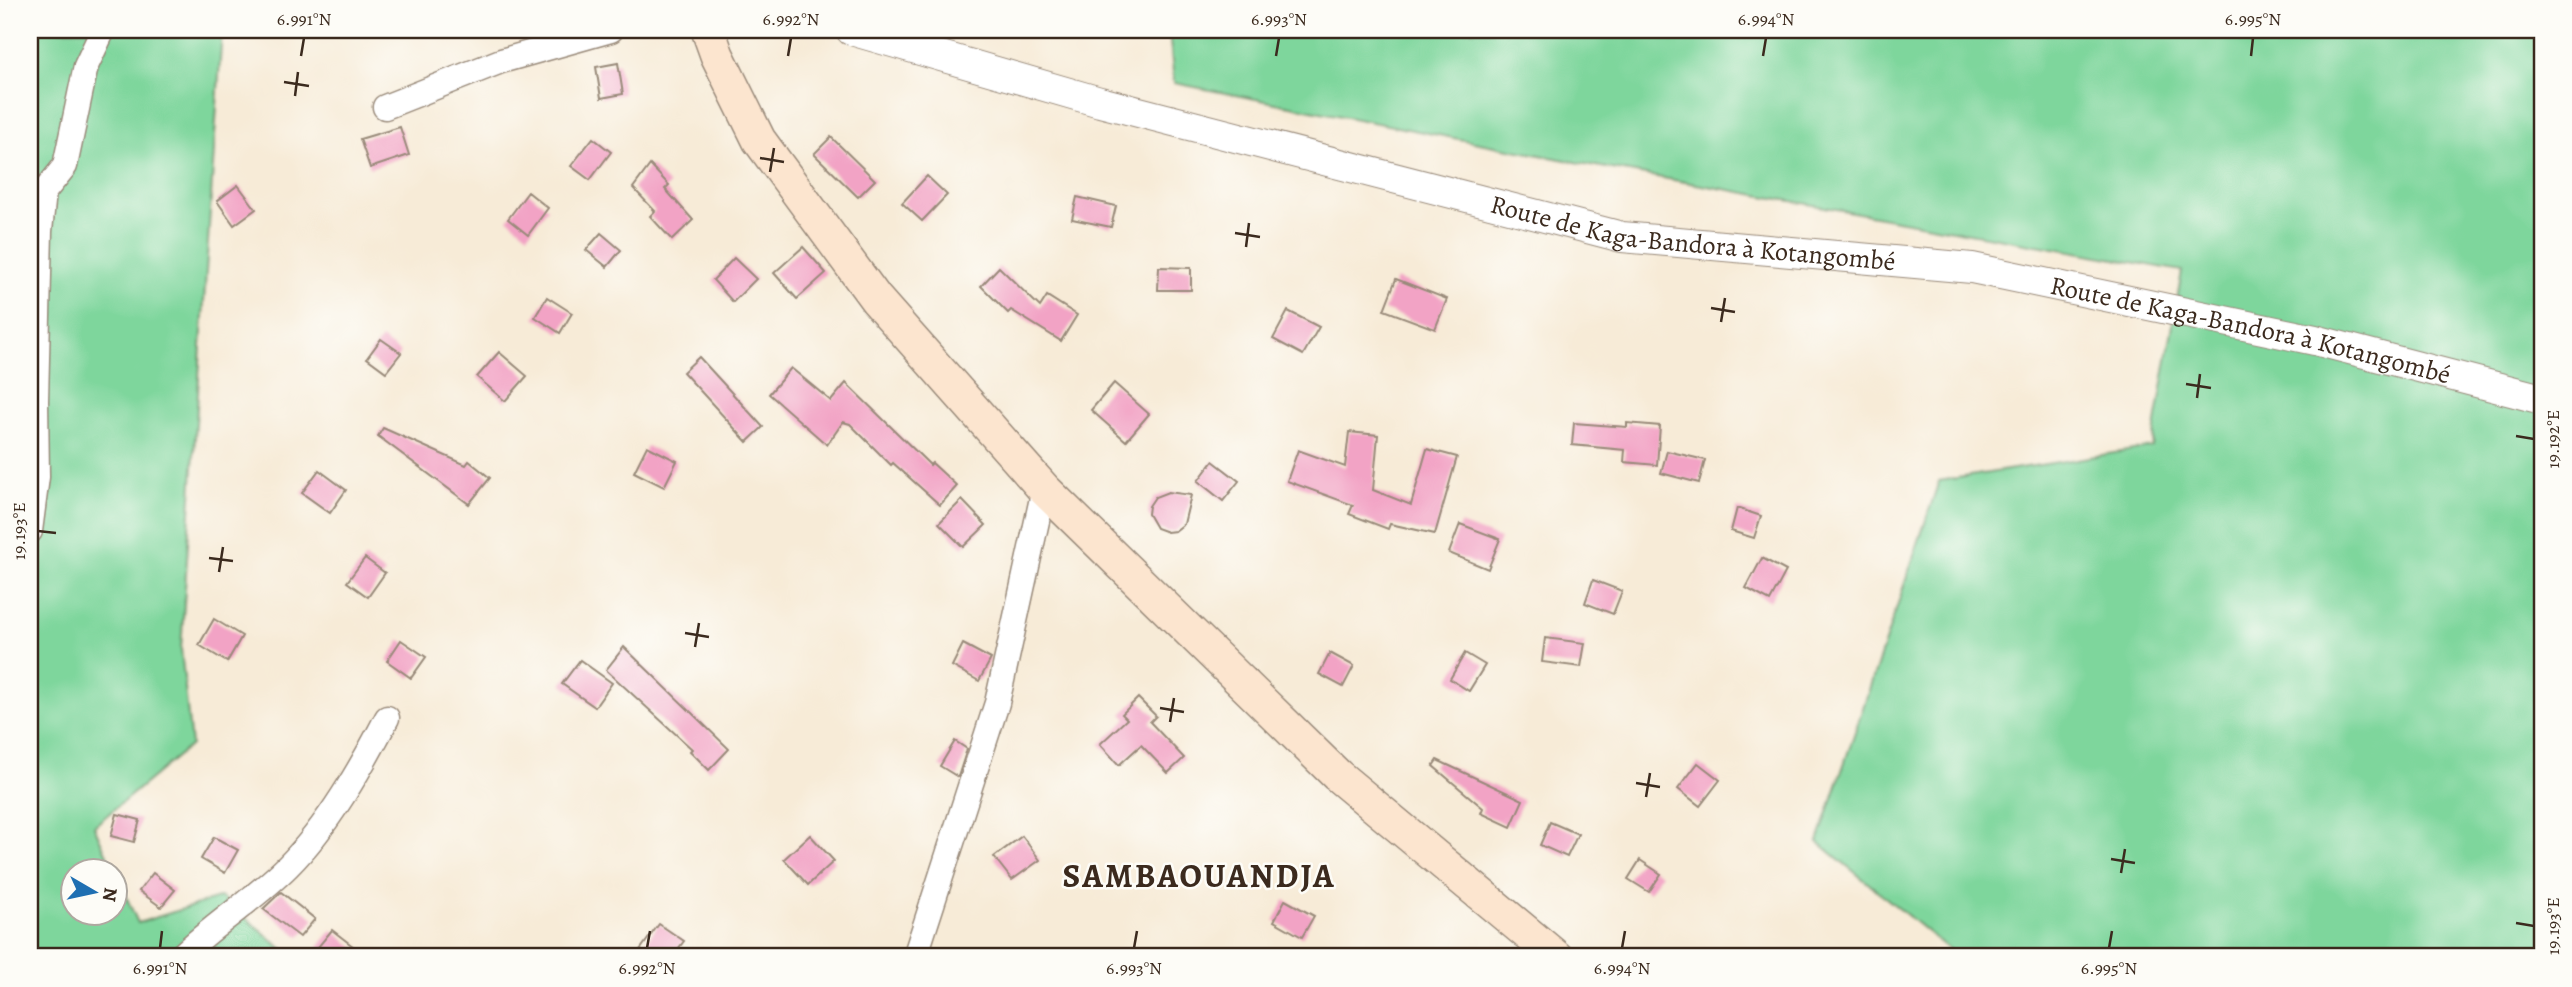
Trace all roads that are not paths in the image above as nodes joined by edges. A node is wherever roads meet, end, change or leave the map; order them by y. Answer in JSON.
{"nodes":[{"id":1,"x":103,"y":30,"type":"edge"},
{"id":2,"x":611,"y":30,"type":"edge"},
{"id":3,"x":708,"y":30,"type":"edge"},
{"id":4,"x":851,"y":30,"type":"edge"},
{"id":5,"x":384,"y":107,"type":"dead end"},
{"id":6,"x":2542,"y":399,"type":"edge"},
{"id":7,"x":1044,"y":489,"type":"junction"},
{"id":8,"x":30,"y":531,"type":"edge"},
{"id":9,"x":387,"y":718,"type":"dead end"},
{"id":10,"x":180,"y":957,"type":"edge"},
{"id":11,"x":915,"y":957,"type":"edge"},
{"id":12,"x":1556,"y":957,"type":"edge"}],
"edges":[{"from":1,"to":8,"type":"street"},
{"from":2,"to":5,"type":"street"},
{"from":3,"to":7,"type":"main road"},
{"from":4,"to":6,"type":"street","name":"Route de Kaga-Bandora à Kotangombé"},
{"from":7,"to":11,"type":"street"},
{"from":7,"to":12,"type":"main road"},
{"from":9,"to":10,"type":"street"}]}
